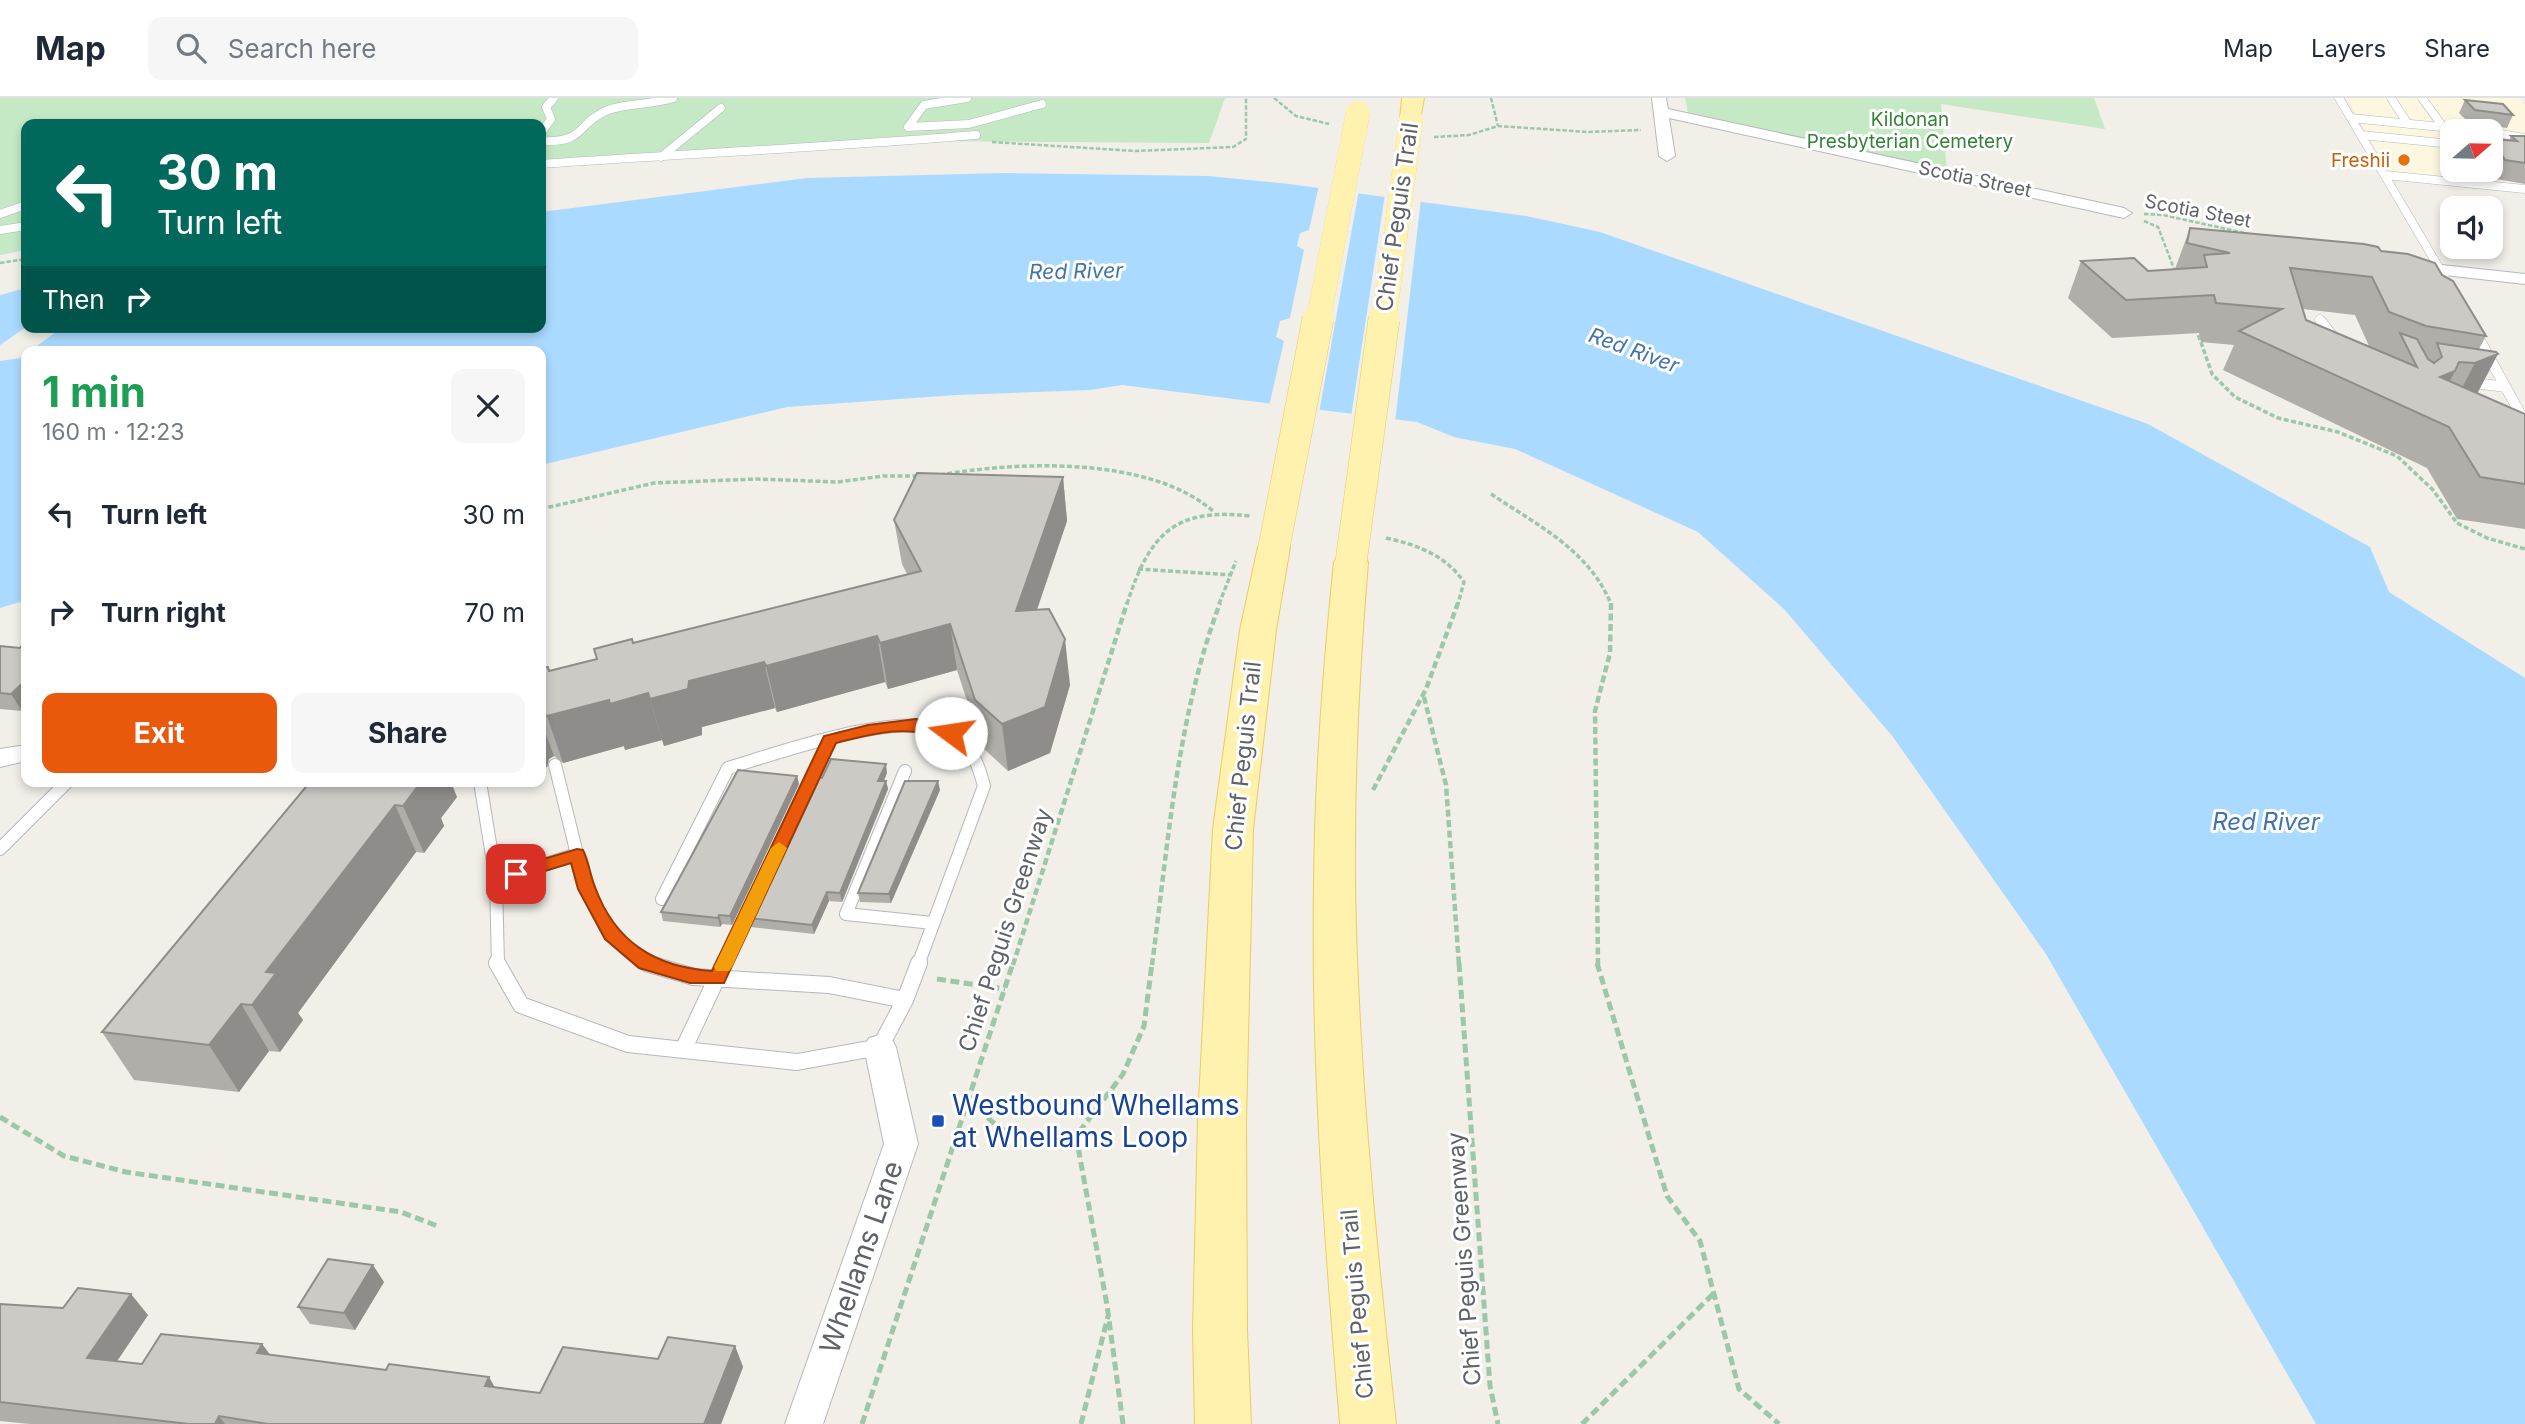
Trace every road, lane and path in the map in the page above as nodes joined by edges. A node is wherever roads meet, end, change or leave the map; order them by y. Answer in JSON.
{"nodes":[{"id":1,"x":554,"y":98,"type":"edge"},
{"id":2,"x":673,"y":98,"type":"edge"},
{"id":3,"x":967,"y":98,"type":"edge"},
{"id":4,"x":1246,"y":98,"type":"edge"},
{"id":5,"x":1274,"y":98,"type":"edge"},
{"id":6,"x":1491,"y":98,"type":"edge"},
{"id":7,"x":2339,"y":98,"type":"edge"},
{"id":8,"x":2391,"y":98,"type":"edge"},
{"id":9,"x":2422,"y":98,"type":"edge"},
{"id":10,"x":1042,"y":104,"type":"dead end"},
{"id":11,"x":1660,"y":105,"type":"edge"},
{"id":12,"x":1360,"y":106,"type":"edge"},
{"id":13,"x":721,"y":108,"type":"dead end"},
{"id":14,"x":1415,"y":118,"type":"edge"},
{"id":15,"x":2351,"y":118,"type":"junction"},
{"id":16,"x":1326,"y":123,"type":"dead end"},
{"id":17,"x":2440,"y":123,"type":"edge"},
{"id":18,"x":2408,"y":124,"type":"junction"},
{"id":19,"x":546,"y":126,"type":"edge"},
{"id":20,"x":1499,"y":126,"type":"junction"},
{"id":21,"x":2440,"y":127,"type":"edge"},
{"id":22,"x":1663,"y":130,"type":"junction"},
{"id":23,"x":2503,"y":134,"type":"edge"},
{"id":24,"x":976,"y":135,"type":"dead end"},
{"id":25,"x":2361,"y":135,"type":"junction"},
{"id":26,"x":2525,"y":138,"type":"edge"},
{"id":27,"x":546,"y":141,"type":"edge"},
{"id":28,"x":2440,"y":141,"type":"edge"},
{"id":29,"x":1242,"y":144,"type":"dead end"},
{"id":30,"x":1667,"y":156,"type":"dead end"},
{"id":31,"x":661,"y":157,"type":"junction"},
{"id":32,"x":546,"y":164,"type":"edge"},
{"id":33,"x":2385,"y":174,"type":"junction"},
{"id":34,"x":2525,"y":189,"type":"edge"},
{"id":35,"x":21,"y":207,"type":"edge"},
{"id":36,"x":2124,"y":212,"type":"junction"},
{"id":37,"x":0,"y":214,"type":"edge"},
{"id":38,"x":21,"y":227,"type":"edge"},
{"id":39,"x":0,"y":230,"type":"edge"},
{"id":40,"x":2253,"y":235,"type":"edge"},
{"id":41,"x":21,"y":260,"type":"edge"},
{"id":42,"x":0,"y":263,"type":"edge"},
{"id":43,"x":2388,"y":264,"type":"edge"},
{"id":44,"x":2441,"y":270,"type":"junction"},
{"id":45,"x":2525,"y":279,"type":"edge"},
{"id":46,"x":2179,"y":284,"type":"edge"},
{"id":47,"x":2452,"y":291,"type":"edge"},
{"id":48,"x":2320,"y":320,"type":"dead end"},
{"id":49,"x":2193,"y":322,"type":"edge"},
{"id":50,"x":2470,"y":323,"type":"edge"},
{"id":51,"x":2341,"y":344,"type":"edge"},
{"id":52,"x":2456,"y":381,"type":"edge"},
{"id":53,"x":2506,"y":387,"type":"junction"},
{"id":54,"x":2517,"y":408,"type":"junction"},
{"id":55,"x":2508,"y":415,"type":"edge"},
{"id":56,"x":2525,"y":422,"type":"edge"},
{"id":57,"x":1491,"y":494,"type":"dead end"},
{"id":58,"x":546,"y":508,"type":"edge"},
{"id":59,"x":1214,"y":512,"type":"junction"},
{"id":60,"x":1242,"y":514,"type":"dead end"},
{"id":61,"x":1408,"y":543,"type":"dead end"},
{"id":62,"x":1256,"y":549,"type":"junction"},
{"id":63,"x":2525,"y":549,"type":"edge"},
{"id":64,"x":1138,"y":569,"type":"junction"},
{"id":65,"x":1232,"y":575,"type":"junction"},
{"id":66,"x":1424,"y":696,"type":"junction"},
{"id":67,"x":830,"y":740,"type":"junction"},
{"id":68,"x":21,"y":754,"type":"edge"},
{"id":69,"x":0,"y":758,"type":"edge"},
{"id":70,"x":555,"y":765,"type":"dead end"},
{"id":71,"x":905,"y":771,"type":"dead end"},
{"id":72,"x":62,"y":787,"type":"edge"},
{"id":73,"x":481,"y":787,"type":"edge"},
{"id":74,"x":1371,"y":793,"type":"dead end"},
{"id":75,"x":0,"y":849,"type":"edge"},
{"id":76,"x":577,"y":855,"type":"junction"},
{"id":77,"x":496,"y":880,"type":"junction"},
{"id":78,"x":662,"y":899,"type":"dead end"},
{"id":79,"x":933,"y":923,"type":"junction"},
{"id":80,"x":718,"y":978,"type":"junction"},
{"id":81,"x":1005,"y":989,"type":"junction"},
{"id":82,"x":905,"y":1000,"type":"junction"},
{"id":83,"x":880,"y":1047,"type":"junction"},
{"id":84,"x":683,"y":1050,"type":"junction"},
{"id":85,"x":970,"y":1096,"type":"junction"},
{"id":86,"x":0,"y":1117,"type":"edge"},
{"id":87,"x":1076,"y":1136,"type":"junction"},
{"id":88,"x":440,"y":1227,"type":"dead end"},
{"id":89,"x":1714,"y":1293,"type":"junction"},
{"id":90,"x":1108,"y":1313,"type":"junction"},
{"id":91,"x":804,"y":1424,"type":"edge"},
{"id":92,"x":862,"y":1424,"type":"edge"},
{"id":93,"x":1082,"y":1424,"type":"edge"},
{"id":94,"x":1123,"y":1424,"type":"edge"},
{"id":95,"x":1223,"y":1424,"type":"edge"},
{"id":96,"x":1368,"y":1424,"type":"edge"},
{"id":97,"x":1498,"y":1424,"type":"edge"},
{"id":98,"x":1582,"y":1424,"type":"edge"},
{"id":99,"x":1779,"y":1424,"type":"edge"}],
"edges":[{"from":1,"to":19,"type":"lane"},
{"from":2,"to":27,"type":"lane"},
{"from":3,"to":10,"type":"lane"},
{"from":4,"to":29,"type":"path"},
{"from":5,"to":16,"type":"path"},
{"from":6,"to":20,"type":"path"},
{"from":7,"to":15,"type":"lane"},
{"from":8,"to":18,"type":"lane"},
{"from":9,"to":17,"type":"lane"},
{"from":11,"to":22,"type":"street"},
{"from":11,"to":36,"type":"street","name":"Scotia Street"},
{"from":12,"to":62,"type":"main road","name":"Chief Peguis Trail","bridge":true},
{"from":13,"to":31,"type":"lane"},
{"from":14,"to":20,"type":"path"},
{"from":14,"to":96,"type":"main road","name":"Chief Peguis Trail","bridge":true},
{"from":15,"to":18,"type":"lane"},
{"from":15,"to":25,"type":"lane"},
{"from":18,"to":21,"type":"lane"},
{"from":20,"to":22,"type":"path"},
{"from":22,"to":30,"type":"street"},
{"from":23,"to":26,"type":"lane"},
{"from":24,"to":31,"type":"lane"},
{"from":25,"to":28,"type":"lane"},
{"from":25,"to":33,"type":"lane"},
{"from":31,"to":32,"type":"lane"},
{"from":33,"to":34,"type":"lane"},
{"from":33,"to":44,"type":"lane"},
{"from":35,"to":37,"type":"lane"},
{"from":36,"to":40,"type":"path","name":"Scotia Steet"},
{"from":36,"to":46,"type":"path"},
{"from":38,"to":39,"type":"lane"},
{"from":41,"to":42,"type":"path"},
{"from":43,"to":44,"type":"street"},
{"from":44,"to":45,"type":"street"},
{"from":44,"to":47,"type":"lane"},
{"from":48,"to":51,"type":"lane"},
{"from":49,"to":63,"type":"path"},
{"from":50,"to":53,"type":"lane"},
{"from":52,"to":53,"type":"lane"},
{"from":53,"to":54,"type":"lane"},
{"from":54,"to":55,"type":"lane"},
{"from":54,"to":56,"type":"lane"},
{"from":57,"to":89,"type":"path"},
{"from":58,"to":59,"type":"path"},
{"from":59,"to":60,"type":"path","name":"Chief Peguis Greenway"},
{"from":59,"to":64,"type":"path","name":"Chief Peguis Greenway"},
{"from":61,"to":66,"type":"path"},
{"from":62,"to":65,"type":"path"},
{"from":62,"to":95,"type":"main road","name":"Chief Peguis Trail"},
{"from":64,"to":65,"type":"path"},
{"from":64,"to":81,"type":"path","name":"Chief Peguis Greenway"},
{"from":65,"to":87,"type":"path"},
{"from":66,"to":74,"type":"path"},
{"from":66,"to":97,"type":"path","name":"Chief Peguis Greenway"},
{"from":67,"to":78,"type":"lane"},
{"from":67,"to":79,"type":"lane"},
{"from":67,"to":80,"type":"lane"},
{"from":68,"to":69,"type":"street"},
{"from":70,"to":76,"type":"lane"},
{"from":71,"to":79,"type":"lane"},
{"from":72,"to":75,"type":"lane"},
{"from":73,"to":77,"type":"lane"},
{"from":76,"to":77,"type":"lane"},
{"from":76,"to":80,"type":"lane"},
{"from":77,"to":84,"type":"lane"},
{"from":79,"to":82,"type":"lane"},
{"from":80,"to":82,"type":"lane"},
{"from":80,"to":84,"type":"lane"},
{"from":81,"to":82,"type":"path"},
{"from":81,"to":85,"type":"path","name":"Chief Peguis Greenway"},
{"from":82,"to":83,"type":"lane"},
{"from":83,"to":84,"type":"lane"},
{"from":83,"to":91,"type":"street","name":"Whellams Lane"},
{"from":85,"to":87,"type":"path"},
{"from":85,"to":92,"type":"path","name":"Chief Peguis Greenway"},
{"from":86,"to":88,"type":"path"},
{"from":87,"to":90,"type":"path"},
{"from":89,"to":98,"type":"path"},
{"from":89,"to":99,"type":"path"},
{"from":90,"to":93,"type":"path"},
{"from":90,"to":94,"type":"path"}]}
